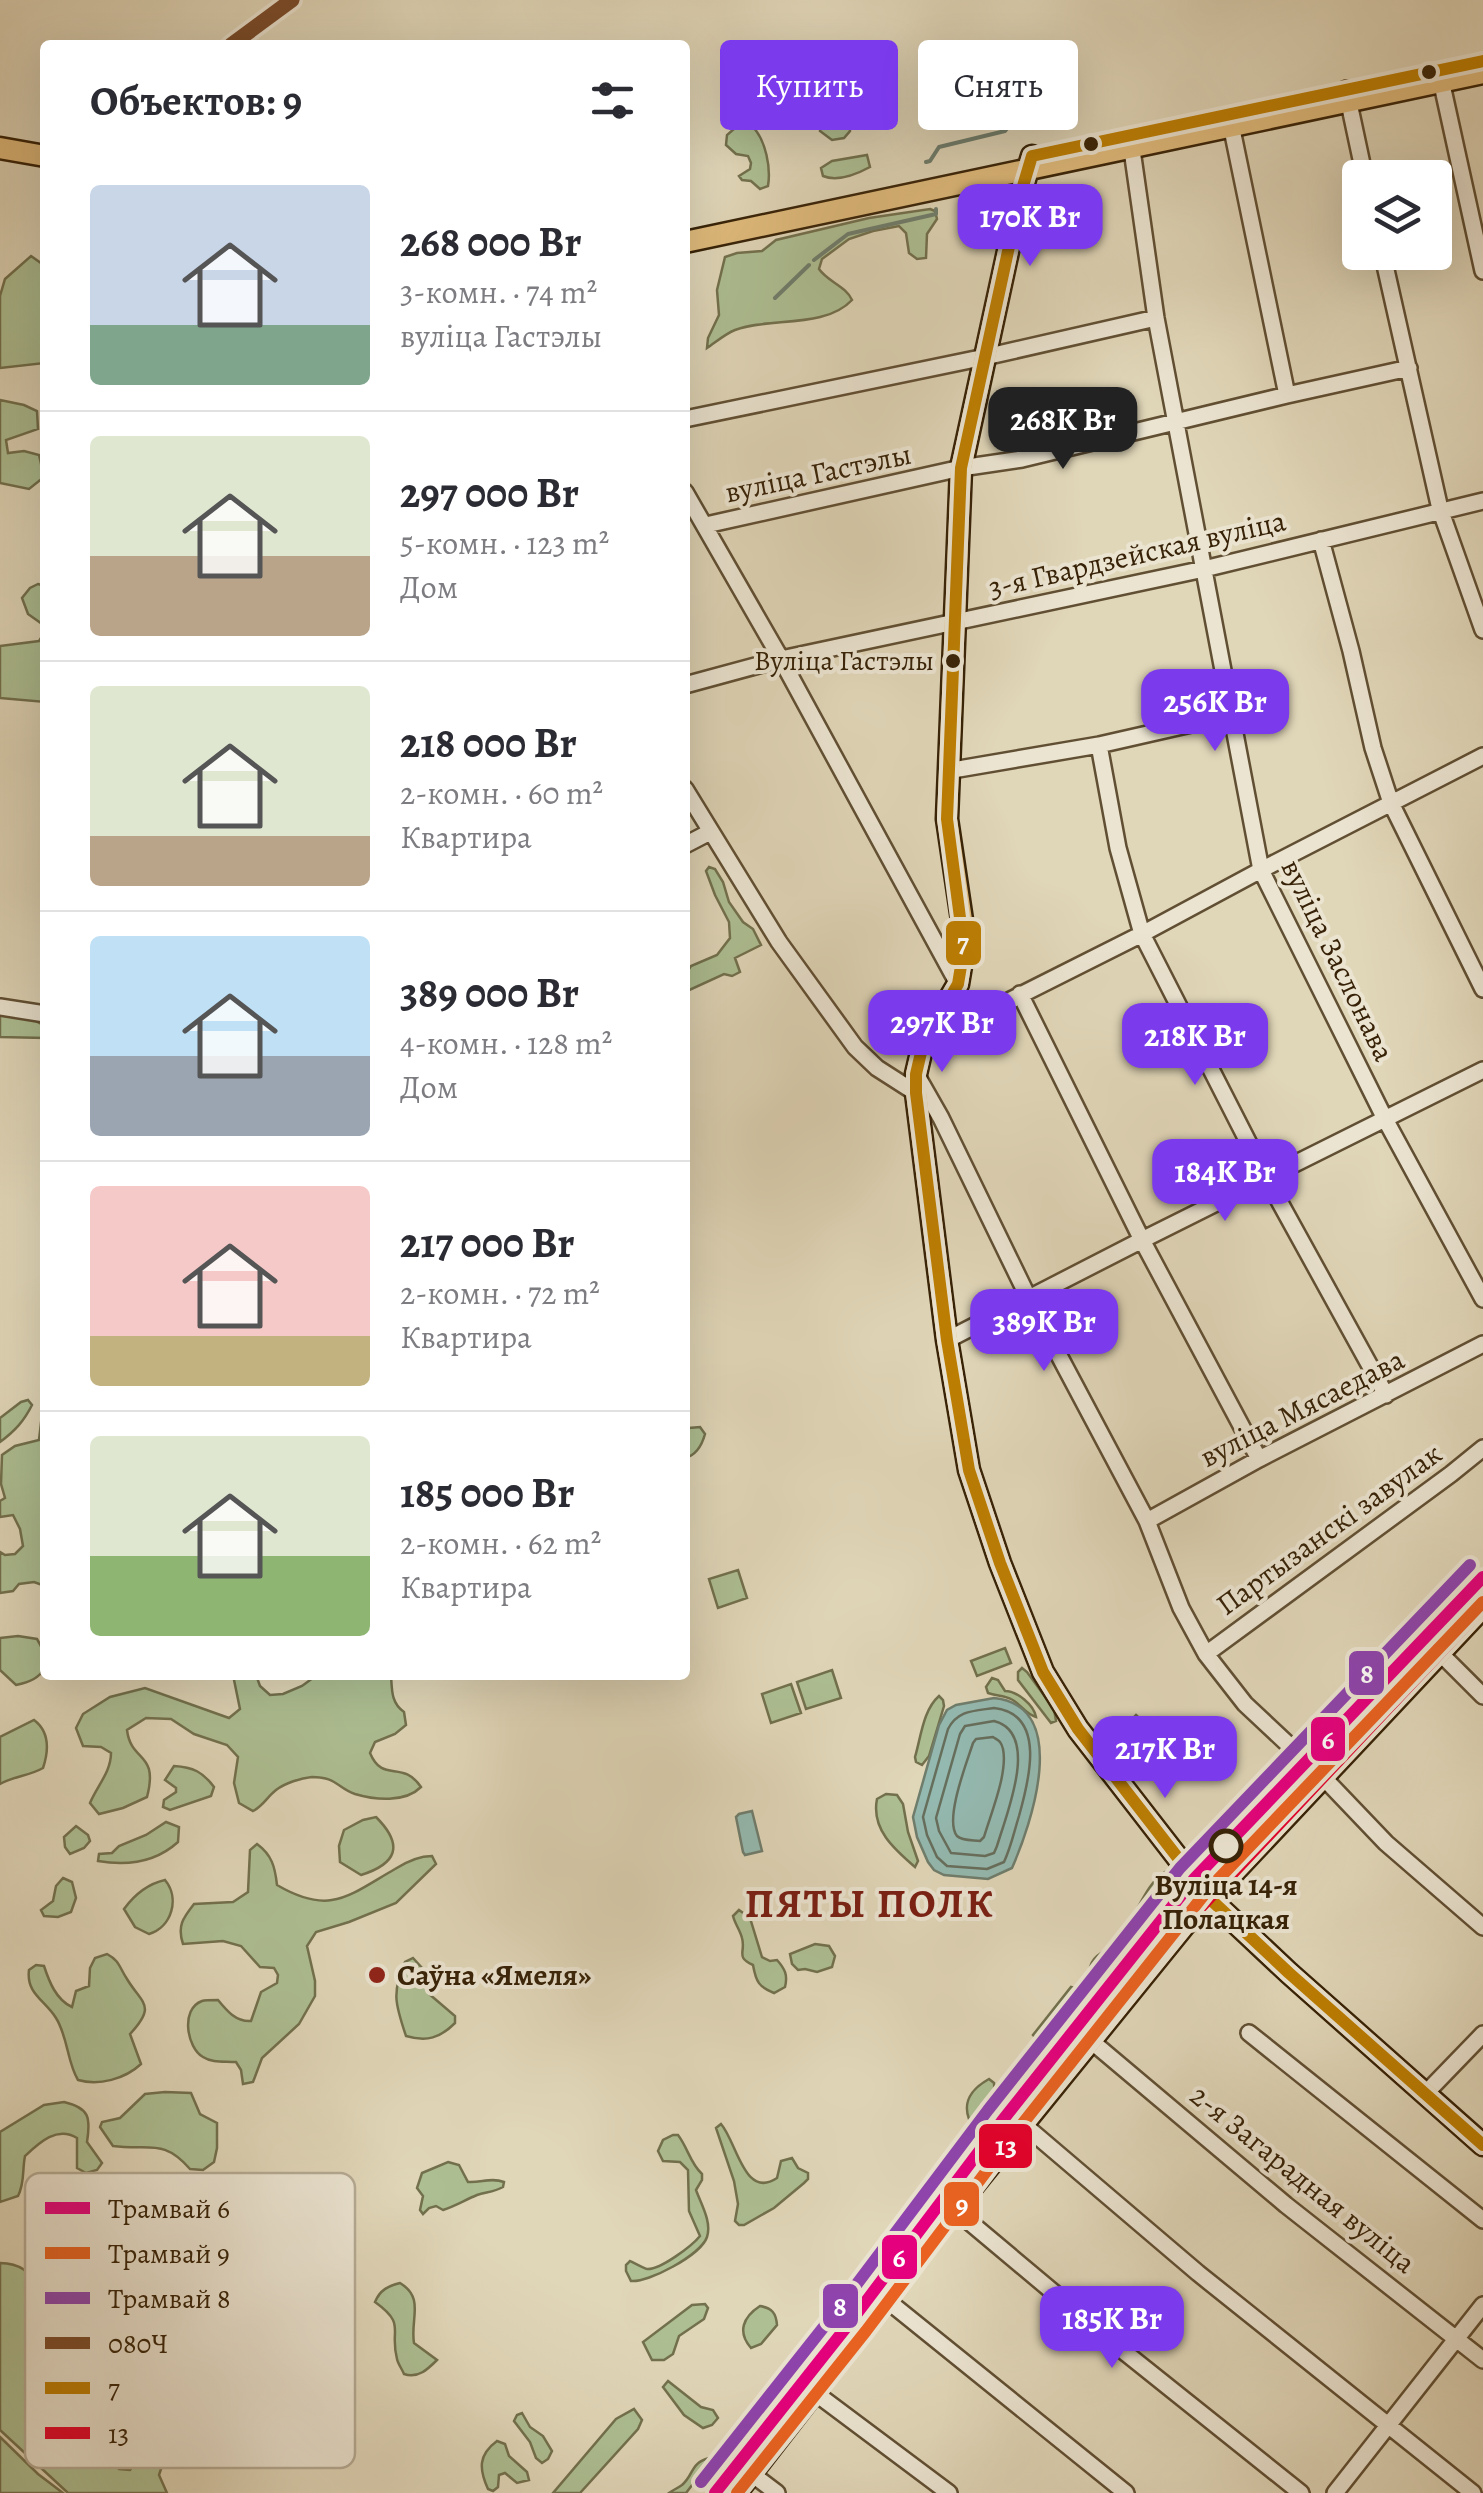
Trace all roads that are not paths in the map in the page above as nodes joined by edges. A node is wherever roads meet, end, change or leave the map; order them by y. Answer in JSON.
{"nodes":[{"id":1,"x":1483,"y":62,"type":"edge"},
{"id":2,"x":1483,"y":73,"type":"edge"},
{"id":3,"x":1440,"y":76,"type":"junction"},
{"id":4,"x":1347,"y":95,"type":"junction"},
{"id":5,"x":1230,"y":120,"type":"junction"},
{"id":6,"x":1131,"y":142,"type":"junction"},
{"id":7,"x":0,"y":148,"type":"edge"},
{"id":8,"x":40,"y":155,"type":"edge"},
{"id":9,"x":0,"y":159,"type":"edge"},
{"id":10,"x":1361,"y":160,"type":"edge"},
{"id":11,"x":1030,"y":162,"type":"junction"},
{"id":12,"x":40,"y":165,"type":"edge"},
{"id":13,"x":690,"y":230,"type":"edge"},
{"id":14,"x":713,"y":230,"type":"junction"},
{"id":15,"x":690,"y":240,"type":"edge"},
{"id":16,"x":1386,"y":270,"type":"edge"},
{"id":17,"x":1483,"y":270,"type":"edge"},
{"id":18,"x":1156,"y":318,"type":"junction"},
{"id":19,"x":985,"y":358,"type":"junction"},
{"id":20,"x":1409,"y":368,"type":"junction"},
{"id":21,"x":1287,"y":395,"type":"junction"},
{"id":22,"x":690,"y":419,"type":"edge"},
{"id":23,"x":1177,"y":422,"type":"junction"},
{"id":24,"x":960,"y":468,"type":"junction"},
{"id":25,"x":690,"y":500,"type":"edge"},
{"id":26,"x":1483,"y":500,"type":"edge"},
{"id":27,"x":1440,"y":509,"type":"junction"},
{"id":28,"x":706,"y":525,"type":"junction"},
{"id":29,"x":1320,"y":540,"type":"junction"},
{"id":30,"x":1204,"y":568,"type":"junction"},
{"id":31,"x":954,"y":622,"type":"junction"},
{"id":32,"x":1483,"y":630,"type":"edge"},
{"id":33,"x":781,"y":659,"type":"junction"},
{"id":34,"x":690,"y":684,"type":"edge"},
{"id":35,"x":1231,"y":715,"type":"junction"},
{"id":36,"x":1100,"y":745,"type":"junction"},
{"id":37,"x":1483,"y":756,"type":"edge"},
{"id":38,"x":947,"y":772,"type":"junction"},
{"id":39,"x":690,"y":798,"type":"edge"},
{"id":40,"x":1391,"y":803,"type":"junction"},
{"id":41,"x":710,"y":832,"type":"junction"},
{"id":42,"x":690,"y":842,"type":"edge"},
{"id":43,"x":1262,"y":870,"type":"junction"},
{"id":44,"x":1142,"y":934,"type":"junction"},
{"id":45,"x":958,"y":984,"type":"junction"},
{"id":46,"x":1483,"y":989,"type":"edge"},
{"id":47,"x":1020,"y":994,"type":"junction"},
{"id":48,"x":0,"y":1007,"type":"edge"},
{"id":49,"x":40,"y":1013,"type":"edge"},
{"id":50,"x":923,"y":1044,"type":"junction"},
{"id":51,"x":1483,"y":1070,"type":"edge"},
{"id":52,"x":916,"y":1084,"type":"junction"},
{"id":53,"x":1385,"y":1119,"type":"junction"},
{"id":54,"x":1268,"y":1178,"type":"junction"},
{"id":55,"x":1142,"y":1240,"type":"junction"},
{"id":56,"x":1029,"y":1298,"type":"junction"},
{"id":57,"x":1483,"y":1299,"type":"edge"},
{"id":58,"x":947,"y":1340,"type":"junction"},
{"id":59,"x":1483,"y":1344,"type":"edge"},
{"id":60,"x":1386,"y":1396,"type":"junction"},
{"id":61,"x":1483,"y":1448,"type":"edge"},
{"id":62,"x":1259,"y":1458,"type":"junction"},
{"id":63,"x":1146,"y":1521,"type":"junction"},
{"id":64,"x":1483,"y":1607,"type":"edge"},
{"id":65,"x":1440,"y":1653,"type":"junction"},
{"id":66,"x":1206,"y":1654,"type":"junction"},
{"id":67,"x":1483,"y":1696,"type":"edge"},
{"id":68,"x":1323,"y":1777,"type":"junction"},
{"id":69,"x":1209,"y":1898,"type":"junction"},
{"id":70,"x":1483,"y":1928,"type":"edge"},
{"id":71,"x":1249,"y":2033,"type":"dead end"},
{"id":72,"x":1483,"y":2034,"type":"edge"},
{"id":73,"x":1090,"y":2040,"type":"junction"},
{"id":74,"x":1425,"y":2094,"type":"junction"},
{"id":75,"x":1023,"y":2124,"type":"junction"},
{"id":76,"x":1483,"y":2144,"type":"edge"},
{"id":77,"x":954,"y":2209,"type":"junction"},
{"id":78,"x":1483,"y":2220,"type":"edge"},
{"id":79,"x":883,"y":2297,"type":"junction"},
{"id":80,"x":1483,"y":2305,"type":"edge"},
{"id":81,"x":1458,"y":2339,"type":"junction"},
{"id":82,"x":1483,"y":2360,"type":"edge"},
{"id":83,"x":814,"y":2392,"type":"junction"},
{"id":84,"x":1389,"y":2426,"type":"junction"},
{"id":85,"x":752,"y":2474,"type":"junction"},
{"id":86,"x":736,"y":2493,"type":"edge"},
{"id":87,"x":777,"y":2493,"type":"edge"},
{"id":88,"x":949,"y":2493,"type":"edge"},
{"id":89,"x":1126,"y":2493,"type":"edge"},
{"id":90,"x":1301,"y":2493,"type":"edge"},
{"id":91,"x":1335,"y":2493,"type":"edge"},
{"id":92,"x":1472,"y":2493,"type":"edge"}],
"edges":[{"from":1,"to":3,"type":"main road"},
{"from":2,"to":3,"type":"main road"},
{"from":3,"to":4,"type":"main road"},
{"from":3,"to":17,"type":"street"},
{"from":4,"to":5,"type":"main road"},
{"from":4,"to":10,"type":"street"},
{"from":5,"to":6,"type":"main road"},
{"from":5,"to":21,"type":"street"},
{"from":6,"to":11,"type":"main road"},
{"from":6,"to":18,"type":"street","name":"вуліца Заслонава"},
{"from":7,"to":8,"type":"main road"},
{"from":9,"to":12,"type":"main road"},
{"from":11,"to":14,"type":"main road"},
{"from":11,"to":19,"type":"main road"},
{"from":13,"to":14,"type":"main road"},
{"from":14,"to":15,"type":"main road"},
{"from":16,"to":20,"type":"street"},
{"from":18,"to":19,"type":"street"},
{"from":18,"to":23,"type":"street","name":"вуліца Заслонава"},
{"from":19,"to":22,"type":"street"},
{"from":19,"to":24,"type":"main road"},
{"from":20,"to":21,"type":"street","name":"вуліца Гастэлы"},
{"from":20,"to":27,"type":"street"},
{"from":21,"to":23,"type":"street","name":"вуліца Гастэлы"},
{"from":23,"to":24,"type":"street","name":"вуліца Гастэлы"},
{"from":23,"to":30,"type":"street","name":"вуліца Заслонава"},
{"from":24,"to":28,"type":"street","name":"вуліца Гастэлы"},
{"from":24,"to":31,"type":"main road"},
{"from":25,"to":28,"type":"street"},
{"from":26,"to":27,"type":"street","name":"3-я Гвардзейская вуліца"},
{"from":27,"to":29,"type":"street","name":"3-я Гвардзейская вуліца"},
{"from":27,"to":32,"type":"street"},
{"from":28,"to":33,"type":"street"},
{"from":29,"to":30,"type":"street","name":"3-я Гвардзейская вуліца"},
{"from":29,"to":40,"type":"street"},
{"from":30,"to":31,"type":"street","name":"3-я Гвардзейская вуліца"},
{"from":30,"to":35,"type":"street","name":"вуліца Заслонава"},
{"from":31,"to":33,"type":"street","name":"3-я Гвардзейская вуліца"},
{"from":31,"to":38,"type":"main road"},
{"from":33,"to":34,"type":"street","name":"3-я Гвардзейская вуліца"},
{"from":33,"to":45,"type":"street"},
{"from":35,"to":36,"type":"street"},
{"from":35,"to":43,"type":"street","name":"вуліца Заслонава"},
{"from":36,"to":38,"type":"street"},
{"from":36,"to":44,"type":"street"},
{"from":37,"to":40,"type":"street"},
{"from":38,"to":45,"type":"main road"},
{"from":39,"to":41,"type":"street"},
{"from":40,"to":43,"type":"street"},
{"from":40,"to":46,"type":"street"},
{"from":41,"to":42,"type":"street"},
{"from":41,"to":52,"type":"street"},
{"from":43,"to":44,"type":"street"},
{"from":43,"to":53,"type":"street","name":"вуліца Заслонава"},
{"from":44,"to":47,"type":"street"},
{"from":44,"to":54,"type":"street"},
{"from":45,"to":50,"type":"main road"},
{"from":47,"to":50,"type":"street"},
{"from":47,"to":55,"type":"street"},
{"from":48,"to":49,"type":"street"},
{"from":50,"to":52,"type":"main road"},
{"from":51,"to":53,"type":"street"},
{"from":52,"to":56,"type":"street"},
{"from":52,"to":58,"type":"main road"},
{"from":53,"to":54,"type":"street"},
{"from":53,"to":57,"type":"street","name":"вуліца Заслонава"},
{"from":54,"to":55,"type":"street"},
{"from":54,"to":60,"type":"street"},
{"from":55,"to":56,"type":"street"},
{"from":55,"to":62,"type":"street"},
{"from":56,"to":58,"type":"street"},
{"from":56,"to":63,"type":"street"},
{"from":58,"to":69,"type":"main road"},
{"from":59,"to":60,"type":"street","name":"вуліца Мясаедава"},
{"from":60,"to":62,"type":"street","name":"вуліца Мясаедава"},
{"from":61,"to":66,"type":"street","name":"Партызанскі завулак"},
{"from":62,"to":63,"type":"street","name":"вуліца Мясаедава"},
{"from":63,"to":66,"type":"street"},
{"from":64,"to":65,"type":"main road"},
{"from":65,"to":67,"type":"street"},
{"from":65,"to":68,"type":"main road"},
{"from":66,"to":68,"type":"street"},
{"from":68,"to":69,"type":"main road"},
{"from":68,"to":70,"type":"street"},
{"from":69,"to":73,"type":"main road"},
{"from":69,"to":74,"type":"main road"},
{"from":71,"to":78,"type":"street"},
{"from":72,"to":74,"type":"street"},
{"from":73,"to":75,"type":"main road"},
{"from":73,"to":81,"type":"street","name":"2-я Загарадная вуліца"},
{"from":74,"to":76,"type":"main road"},
{"from":75,"to":77,"type":"main road"},
{"from":75,"to":84,"type":"street"},
{"from":77,"to":79,"type":"main road"},
{"from":77,"to":90,"type":"street"},
{"from":79,"to":83,"type":"main road"},
{"from":79,"to":89,"type":"street"},
{"from":80,"to":81,"type":"street"},
{"from":81,"to":82,"type":"street","name":"2-я Загарадная вуліца"},
{"from":81,"to":84,"type":"street"},
{"from":83,"to":85,"type":"main road"},
{"from":83,"to":88,"type":"street"},
{"from":84,"to":91,"type":"street"},
{"from":84,"to":92,"type":"street"},
{"from":85,"to":86,"type":"main road"},
{"from":85,"to":87,"type":"street"}]}
